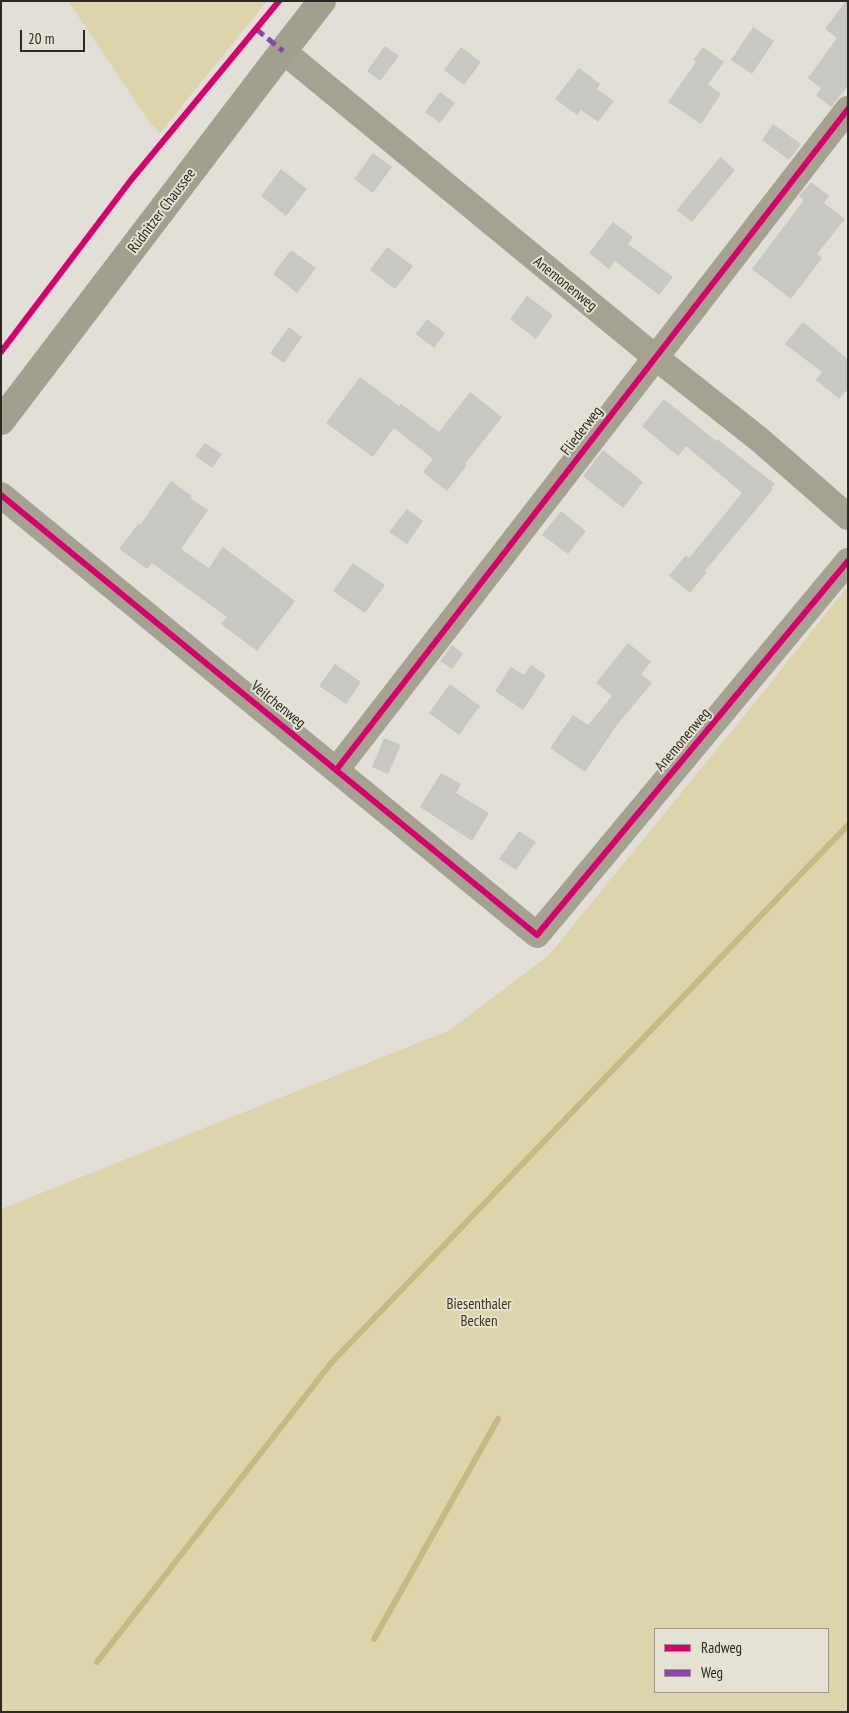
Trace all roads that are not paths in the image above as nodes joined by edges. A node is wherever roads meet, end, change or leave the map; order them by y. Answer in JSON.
{"nodes":[{"id":1,"x":322,"y":1,"type":"edge"},
{"id":2,"x":283,"y":51,"type":"junction"},
{"id":3,"x":848,"y":109,"type":"edge"},
{"id":4,"x":655,"y":357,"type":"junction"},
{"id":5,"x":1,"y":421,"type":"edge"},
{"id":6,"x":1,"y":495,"type":"edge"},
{"id":7,"x":848,"y":517,"type":"edge"},
{"id":8,"x":848,"y":561,"type":"edge"},
{"id":9,"x":336,"y":769,"type":"junction"},
{"id":10,"x":537,"y":935,"type":"joint"}],
"edges":[{"from":1,"to":2,"type":"main road","name":"Rüdnitzer Chaussee"},
{"from":2,"to":4,"type":"street","name":"Anemonenweg"},
{"from":2,"to":5,"type":"main road","name":"Rüdnitzer Chaussee"},
{"from":3,"to":4,"type":"street","name":"Fliederweg"},
{"from":4,"to":7,"type":"street","name":"Anemonenweg"},
{"from":4,"to":9,"type":"street","name":"Fliederweg"},
{"from":6,"to":9,"type":"street","name":"Veilchenweg"},
{"from":8,"to":10,"type":"street","name":"Anemonenweg"},
{"from":9,"to":10,"type":"street","name":"Veilchenweg"}]}
